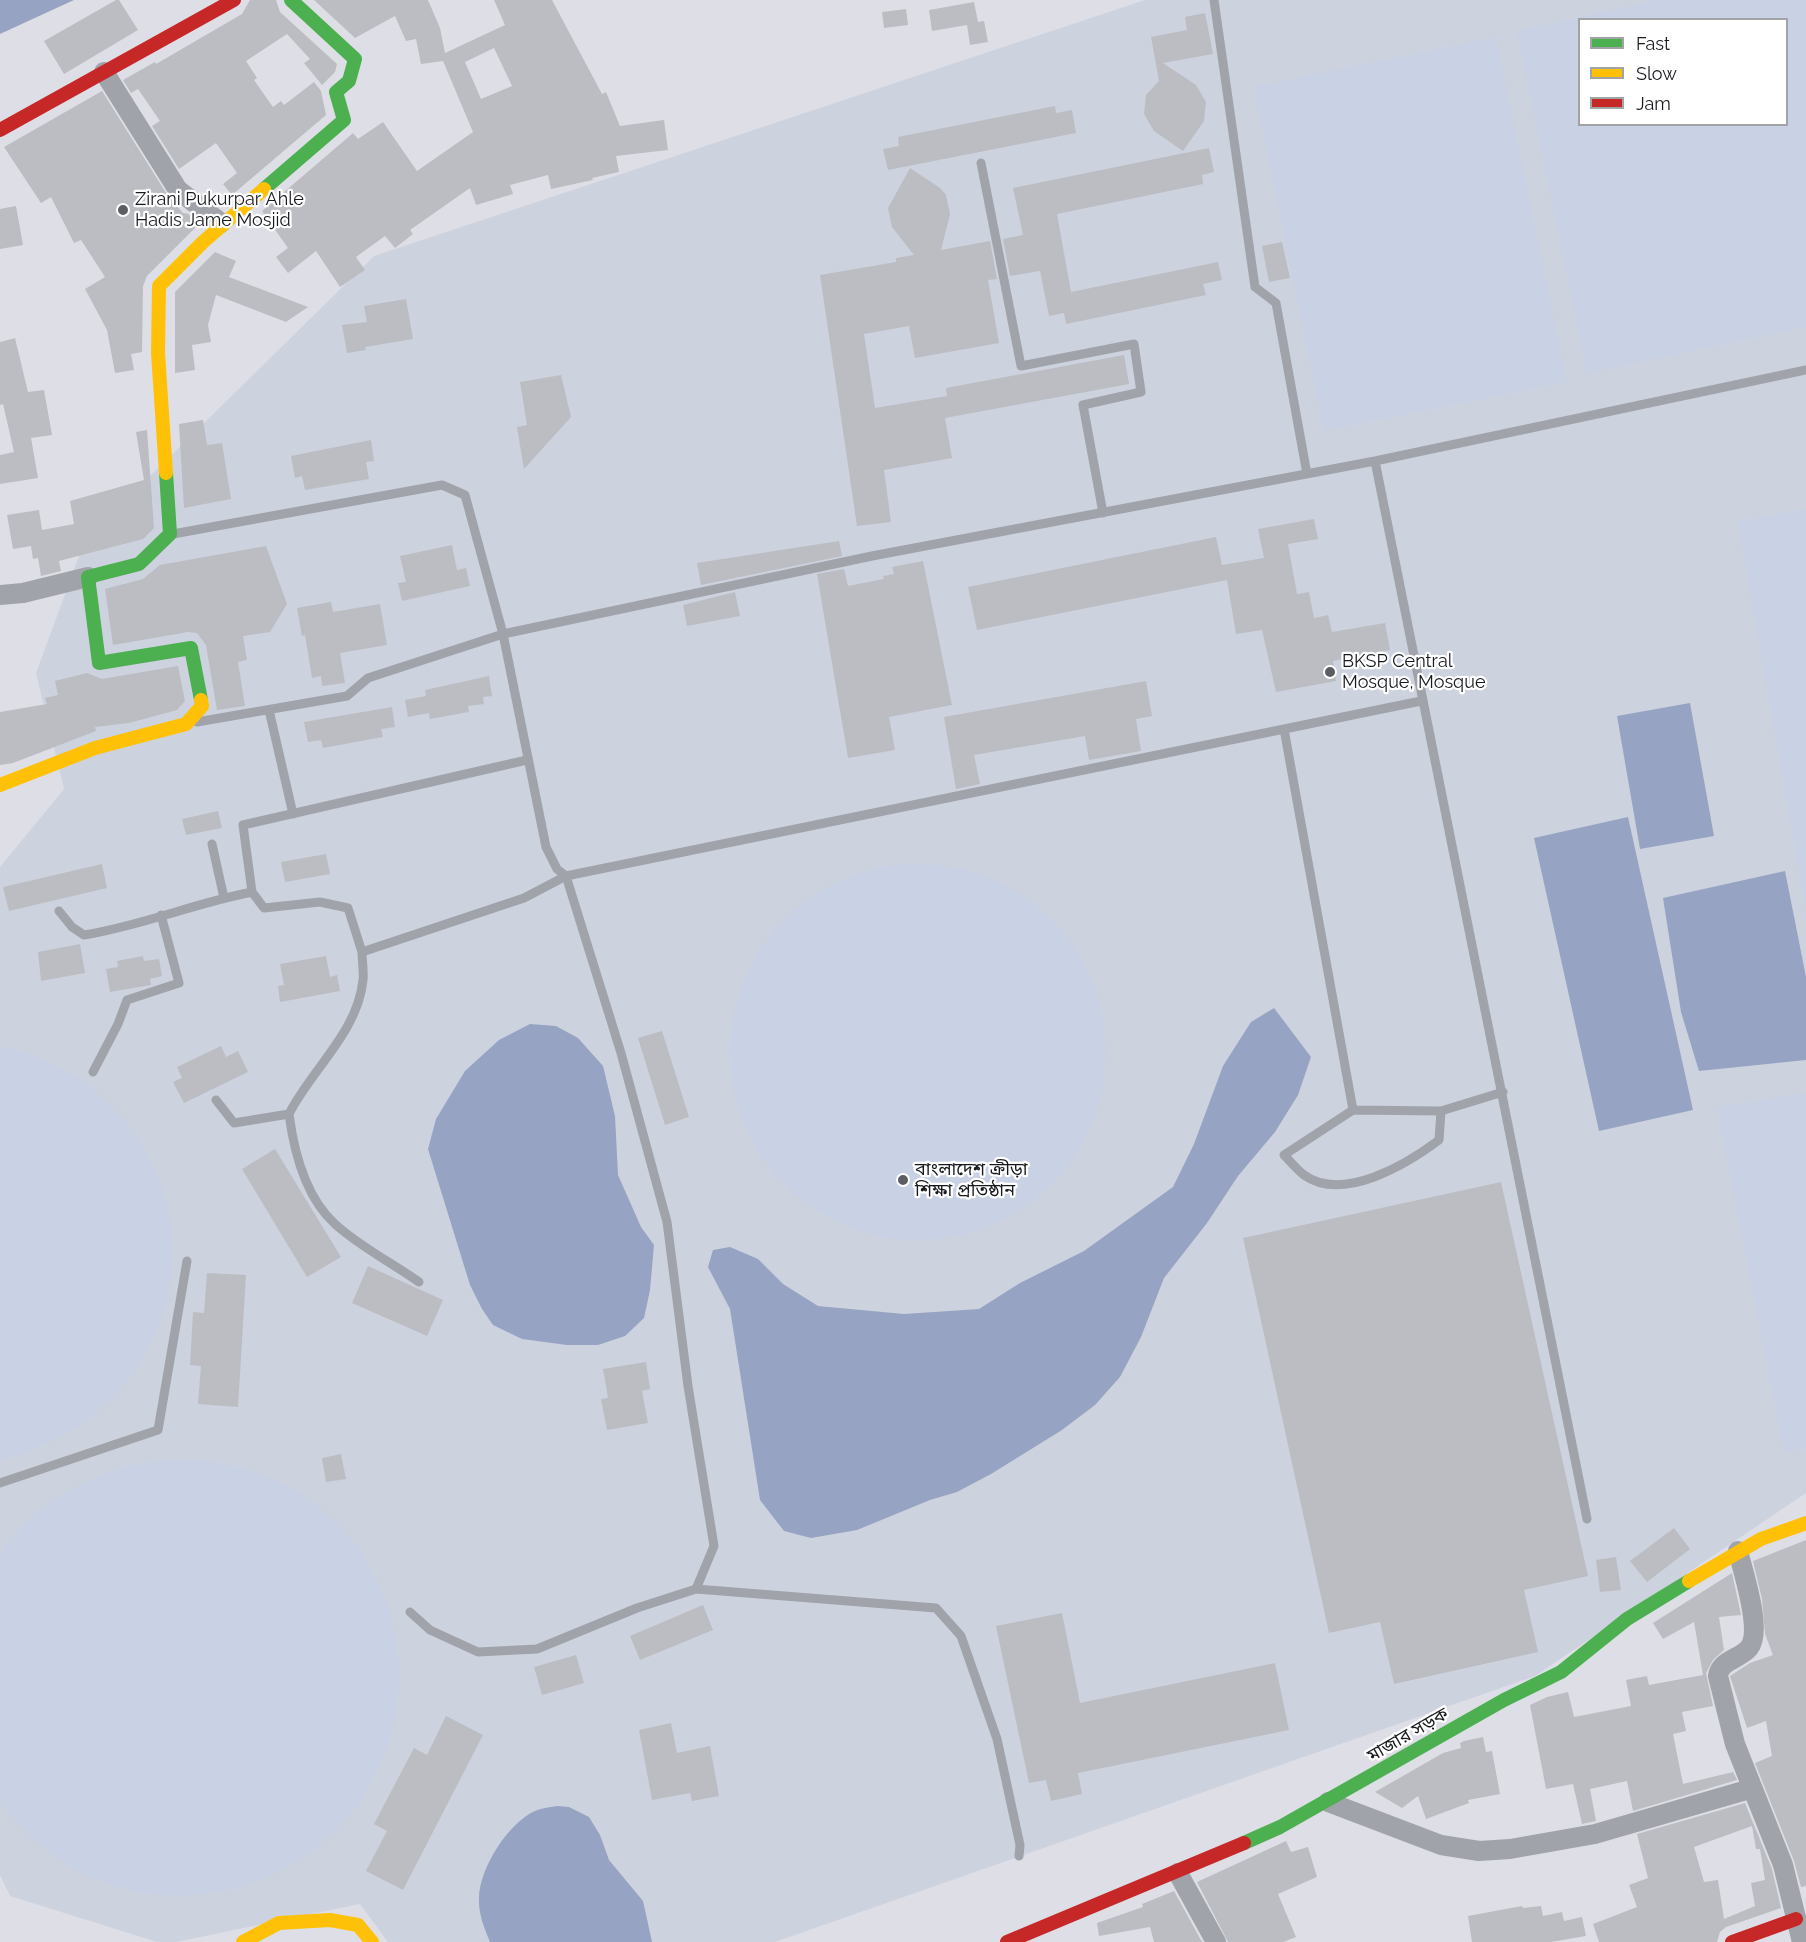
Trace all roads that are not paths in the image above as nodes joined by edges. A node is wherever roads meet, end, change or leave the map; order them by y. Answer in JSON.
{"nodes":[{"id":1,"x":234,"y":0,"type":"edge"},
{"id":2,"x":291,"y":0,"type":"edge"},
{"id":3,"x":1214,"y":0,"type":"edge"},
{"id":4,"x":104,"y":72,"type":"junction"},
{"id":5,"x":0,"y":130,"type":"edge"},
{"id":6,"x":981,"y":163,"type":"dead end"},
{"id":7,"x":221,"y":223,"type":"junction"},
{"id":8,"x":1806,"y":370,"type":"edge"},
{"id":9,"x":1375,"y":461,"type":"junction"},
{"id":10,"x":1307,"y":474,"type":"junction"},
{"id":11,"x":1103,"y":513,"type":"junction"},
{"id":12,"x":170,"y":534,"type":"junction"},
{"id":13,"x":88,"y":577,"type":"junction"},
{"id":14,"x":0,"y":595,"type":"edge"},
{"id":15,"x":502,"y":634,"type":"junction"},
{"id":16,"x":1421,"y":701,"type":"junction"},
{"id":17,"x":269,"y":710,"type":"junction"},
{"id":18,"x":186,"y":724,"type":"junction"},
{"id":19,"x":1284,"y":729,"type":"junction"},
{"id":20,"x":527,"y":760,"type":"junction"},
{"id":21,"x":0,"y":785,"type":"edge"},
{"id":22,"x":293,"y":814,"type":"junction"},
{"id":23,"x":212,"y":844,"type":"dead end"},
{"id":24,"x":566,"y":876,"type":"junction"},
{"id":25,"x":252,"y":892,"type":"junction"},
{"id":26,"x":224,"y":898,"type":"junction"},
{"id":27,"x":59,"y":911,"type":"dead end"},
{"id":28,"x":161,"y":915,"type":"junction"},
{"id":29,"x":362,"y":952,"type":"junction"},
{"id":30,"x":93,"y":1072,"type":"dead end"},
{"id":31,"x":1503,"y":1092,"type":"junction"},
{"id":32,"x":216,"y":1100,"type":"dead end"},
{"id":33,"x":1353,"y":1110,"type":"junction"},
{"id":34,"x":1441,"y":1111,"type":"junction"},
{"id":35,"x":289,"y":1114,"type":"junction"},
{"id":36,"x":187,"y":1262,"type":"dead end"},
{"id":37,"x":419,"y":1282,"type":"dead end"},
{"id":38,"x":0,"y":1483,"type":"edge"},
{"id":39,"x":1587,"y":1519,"type":"dead end"},
{"id":40,"x":1806,"y":1523,"type":"edge"},
{"id":41,"x":1738,"y":1551,"type":"junction"},
{"id":42,"x":696,"y":1589,"type":"junction"},
{"id":43,"x":410,"y":1612,"type":"dead end"},
{"id":44,"x":1750,"y":1789,"type":"junction"},
{"id":45,"x":1328,"y":1802,"type":"junction"},
{"id":46,"x":1019,"y":1857,"type":"dead end"},
{"id":47,"x":1178,"y":1873,"type":"junction"},
{"id":48,"x":1796,"y":1918,"type":"junction"},
{"id":49,"x":243,"y":1942,"type":"edge"},
{"id":50,"x":372,"y":1942,"type":"edge"},
{"id":51,"x":1007,"y":1942,"type":"edge"},
{"id":52,"x":1216,"y":1942,"type":"edge"},
{"id":53,"x":1732,"y":1942,"type":"edge"},
{"id":54,"x":1802,"y":1942,"type":"edge"}],
"edges":[{"from":1,"to":4,"type":"street"},
{"from":2,"to":7,"type":"street"},
{"from":3,"to":10,"type":"lane"},
{"from":4,"to":5,"type":"street"},
{"from":4,"to":7,"type":"street"},
{"from":6,"to":11,"type":"lane"},
{"from":7,"to":12,"type":"street"},
{"from":8,"to":9,"type":"lane"},
{"from":9,"to":10,"type":"lane"},
{"from":9,"to":16,"type":"lane"},
{"from":10,"to":11,"type":"lane"},
{"from":11,"to":15,"type":"lane"},
{"from":12,"to":13,"type":"street"},
{"from":12,"to":15,"type":"lane"},
{"from":13,"to":14,"type":"street"},
{"from":13,"to":18,"type":"street"},
{"from":15,"to":17,"type":"lane"},
{"from":15,"to":20,"type":"lane"},
{"from":16,"to":19,"type":"lane"},
{"from":16,"to":31,"type":"lane"},
{"from":17,"to":18,"type":"lane"},
{"from":17,"to":22,"type":"lane"},
{"from":18,"to":21,"type":"street"},
{"from":19,"to":24,"type":"lane"},
{"from":19,"to":33,"type":"lane"},
{"from":20,"to":22,"type":"lane"},
{"from":20,"to":24,"type":"lane"},
{"from":22,"to":25,"type":"lane"},
{"from":23,"to":26,"type":"lane"},
{"from":24,"to":29,"type":"lane"},
{"from":24,"to":42,"type":"lane"},
{"from":25,"to":26,"type":"lane"},
{"from":25,"to":29,"type":"lane"},
{"from":26,"to":28,"type":"lane"},
{"from":27,"to":28,"type":"lane"},
{"from":28,"to":30,"type":"lane"},
{"from":29,"to":35,"type":"lane"},
{"from":31,"to":34,"type":"lane"},
{"from":31,"to":39,"type":"lane"},
{"from":32,"to":35,"type":"lane"},
{"from":33,"to":34,"type":"lane"},
{"from":33,"to":34,"type":"lane"},
{"from":35,"to":37,"type":"lane"},
{"from":36,"to":38,"type":"lane"},
{"from":40,"to":41,"type":"street","name":"মাজার সড়ক"},
{"from":41,"to":44,"type":"street"},
{"from":41,"to":45,"type":"street","name":"মাজার সড়ক"},
{"from":42,"to":43,"type":"lane"},
{"from":42,"to":46,"type":"lane"},
{"from":44,"to":45,"type":"street"},
{"from":44,"to":48,"type":"street"},
{"from":45,"to":47,"type":"street","name":"মাজার সড়ক"},
{"from":47,"to":51,"type":"street","name":"মাজার সড়ক"},
{"from":47,"to":52,"type":"street"},
{"from":48,"to":53,"type":"street"},
{"from":48,"to":54,"type":"street"},
{"from":49,"to":50,"type":"street"}]}
